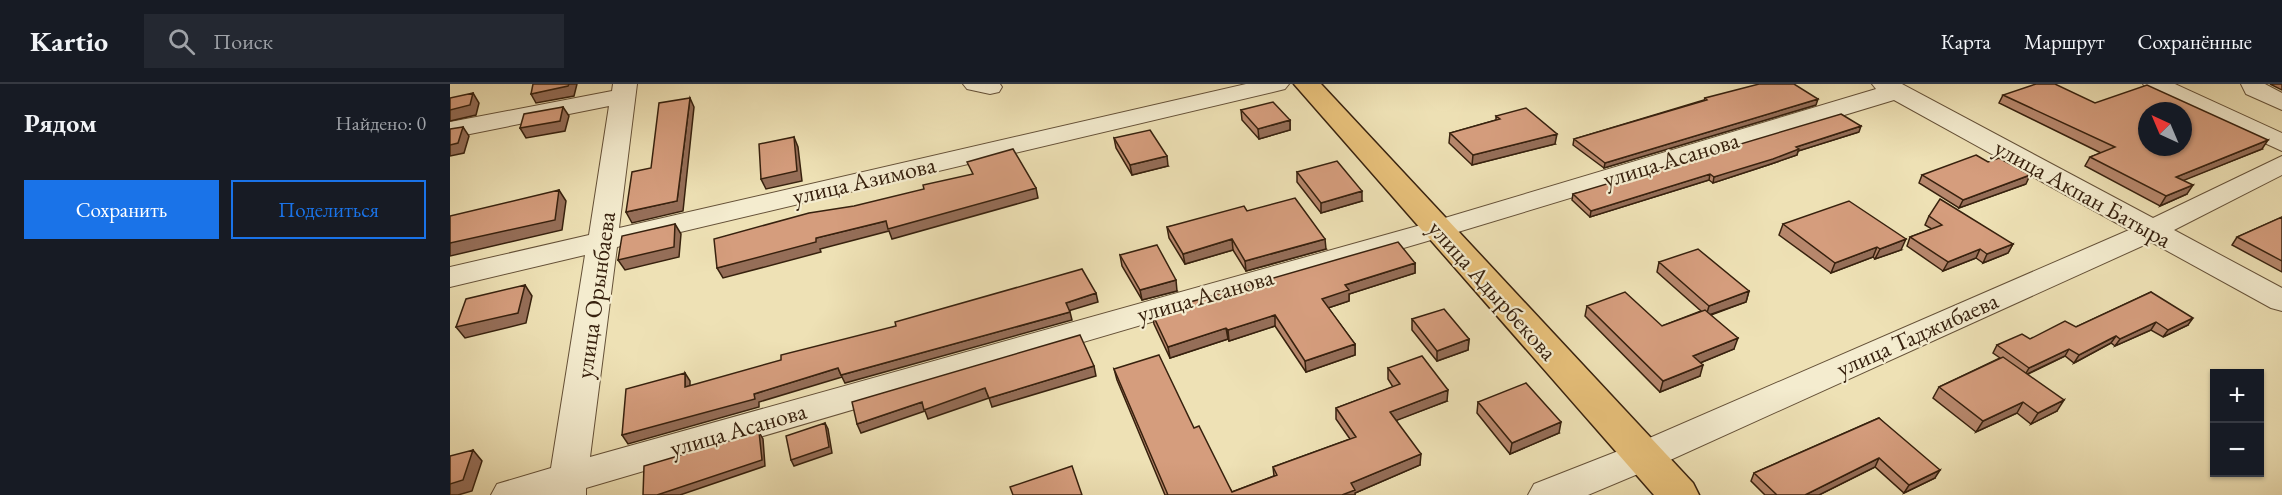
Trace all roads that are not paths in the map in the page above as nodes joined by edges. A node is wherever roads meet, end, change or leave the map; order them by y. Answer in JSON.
{"nodes":[{"id":1,"x":1277,"y":84,"type":"edge"},
{"id":2,"x":1308,"y":84,"type":"edge"},
{"id":3,"x":2155,"y":84,"type":"edge"},
{"id":4,"x":2253,"y":84,"type":"edge"},
{"id":5,"x":1890,"y":88,"type":"edge"},
{"id":6,"x":625,"y":90,"type":"edge"},
{"id":7,"x":2282,"y":103,"type":"edge"},
{"id":8,"x":450,"y":130,"type":"edge"},
{"id":9,"x":2282,"y":143,"type":"edge"},
{"id":10,"x":2282,"y":164,"type":"edge"},
{"id":11,"x":1438,"y":228,"type":"junction"},
{"id":12,"x":2150,"y":231,"type":"junction"},
{"id":13,"x":602,"y":242,"type":"junction"},
{"id":14,"x":450,"y":277,"type":"edge"},
{"id":15,"x":2282,"y":301,"type":"edge"},
{"id":16,"x":1644,"y":456,"type":"junction"},
{"id":17,"x":567,"y":486,"type":"edge"},
{"id":18,"x":511,"y":495,"type":"edge"},
{"id":19,"x":1548,"y":495,"type":"edge"},
{"id":20,"x":1679,"y":495,"type":"edge"}],
"edges":[{"from":1,"to":13,"type":"street","name":"улица Азимова"},
{"from":2,"to":11,"type":"main road","name":"улица Адырбекова"},
{"from":3,"to":9,"type":"street"},
{"from":4,"to":7,"type":"street"},
{"from":5,"to":11,"type":"street","name":"улица Асанова"},
{"from":5,"to":12,"type":"street","name":"улица Акпан Батыра"},
{"from":6,"to":8,"type":"street"},
{"from":6,"to":13,"type":"street","name":"улица Орынбаева"},
{"from":10,"to":12,"type":"street","name":"улица Таджибаева"},
{"from":11,"to":16,"type":"main road","name":"улица Адырбекова"},
{"from":11,"to":17,"type":"street","name":"улица Асанова"},
{"from":12,"to":15,"type":"street","name":"улица Акпан Батыра"},
{"from":12,"to":16,"type":"street","name":"улица Таджибаева"},
{"from":13,"to":14,"type":"street","name":"улица Азимова"},
{"from":13,"to":17,"type":"street","name":"улица Орынбаева"},
{"from":16,"to":19,"type":"street","name":"улица Таджибаева"},
{"from":16,"to":20,"type":"main road","name":"улица Адырбекова"},
{"from":17,"to":18,"type":"street","name":"улица Асанова"}]}
